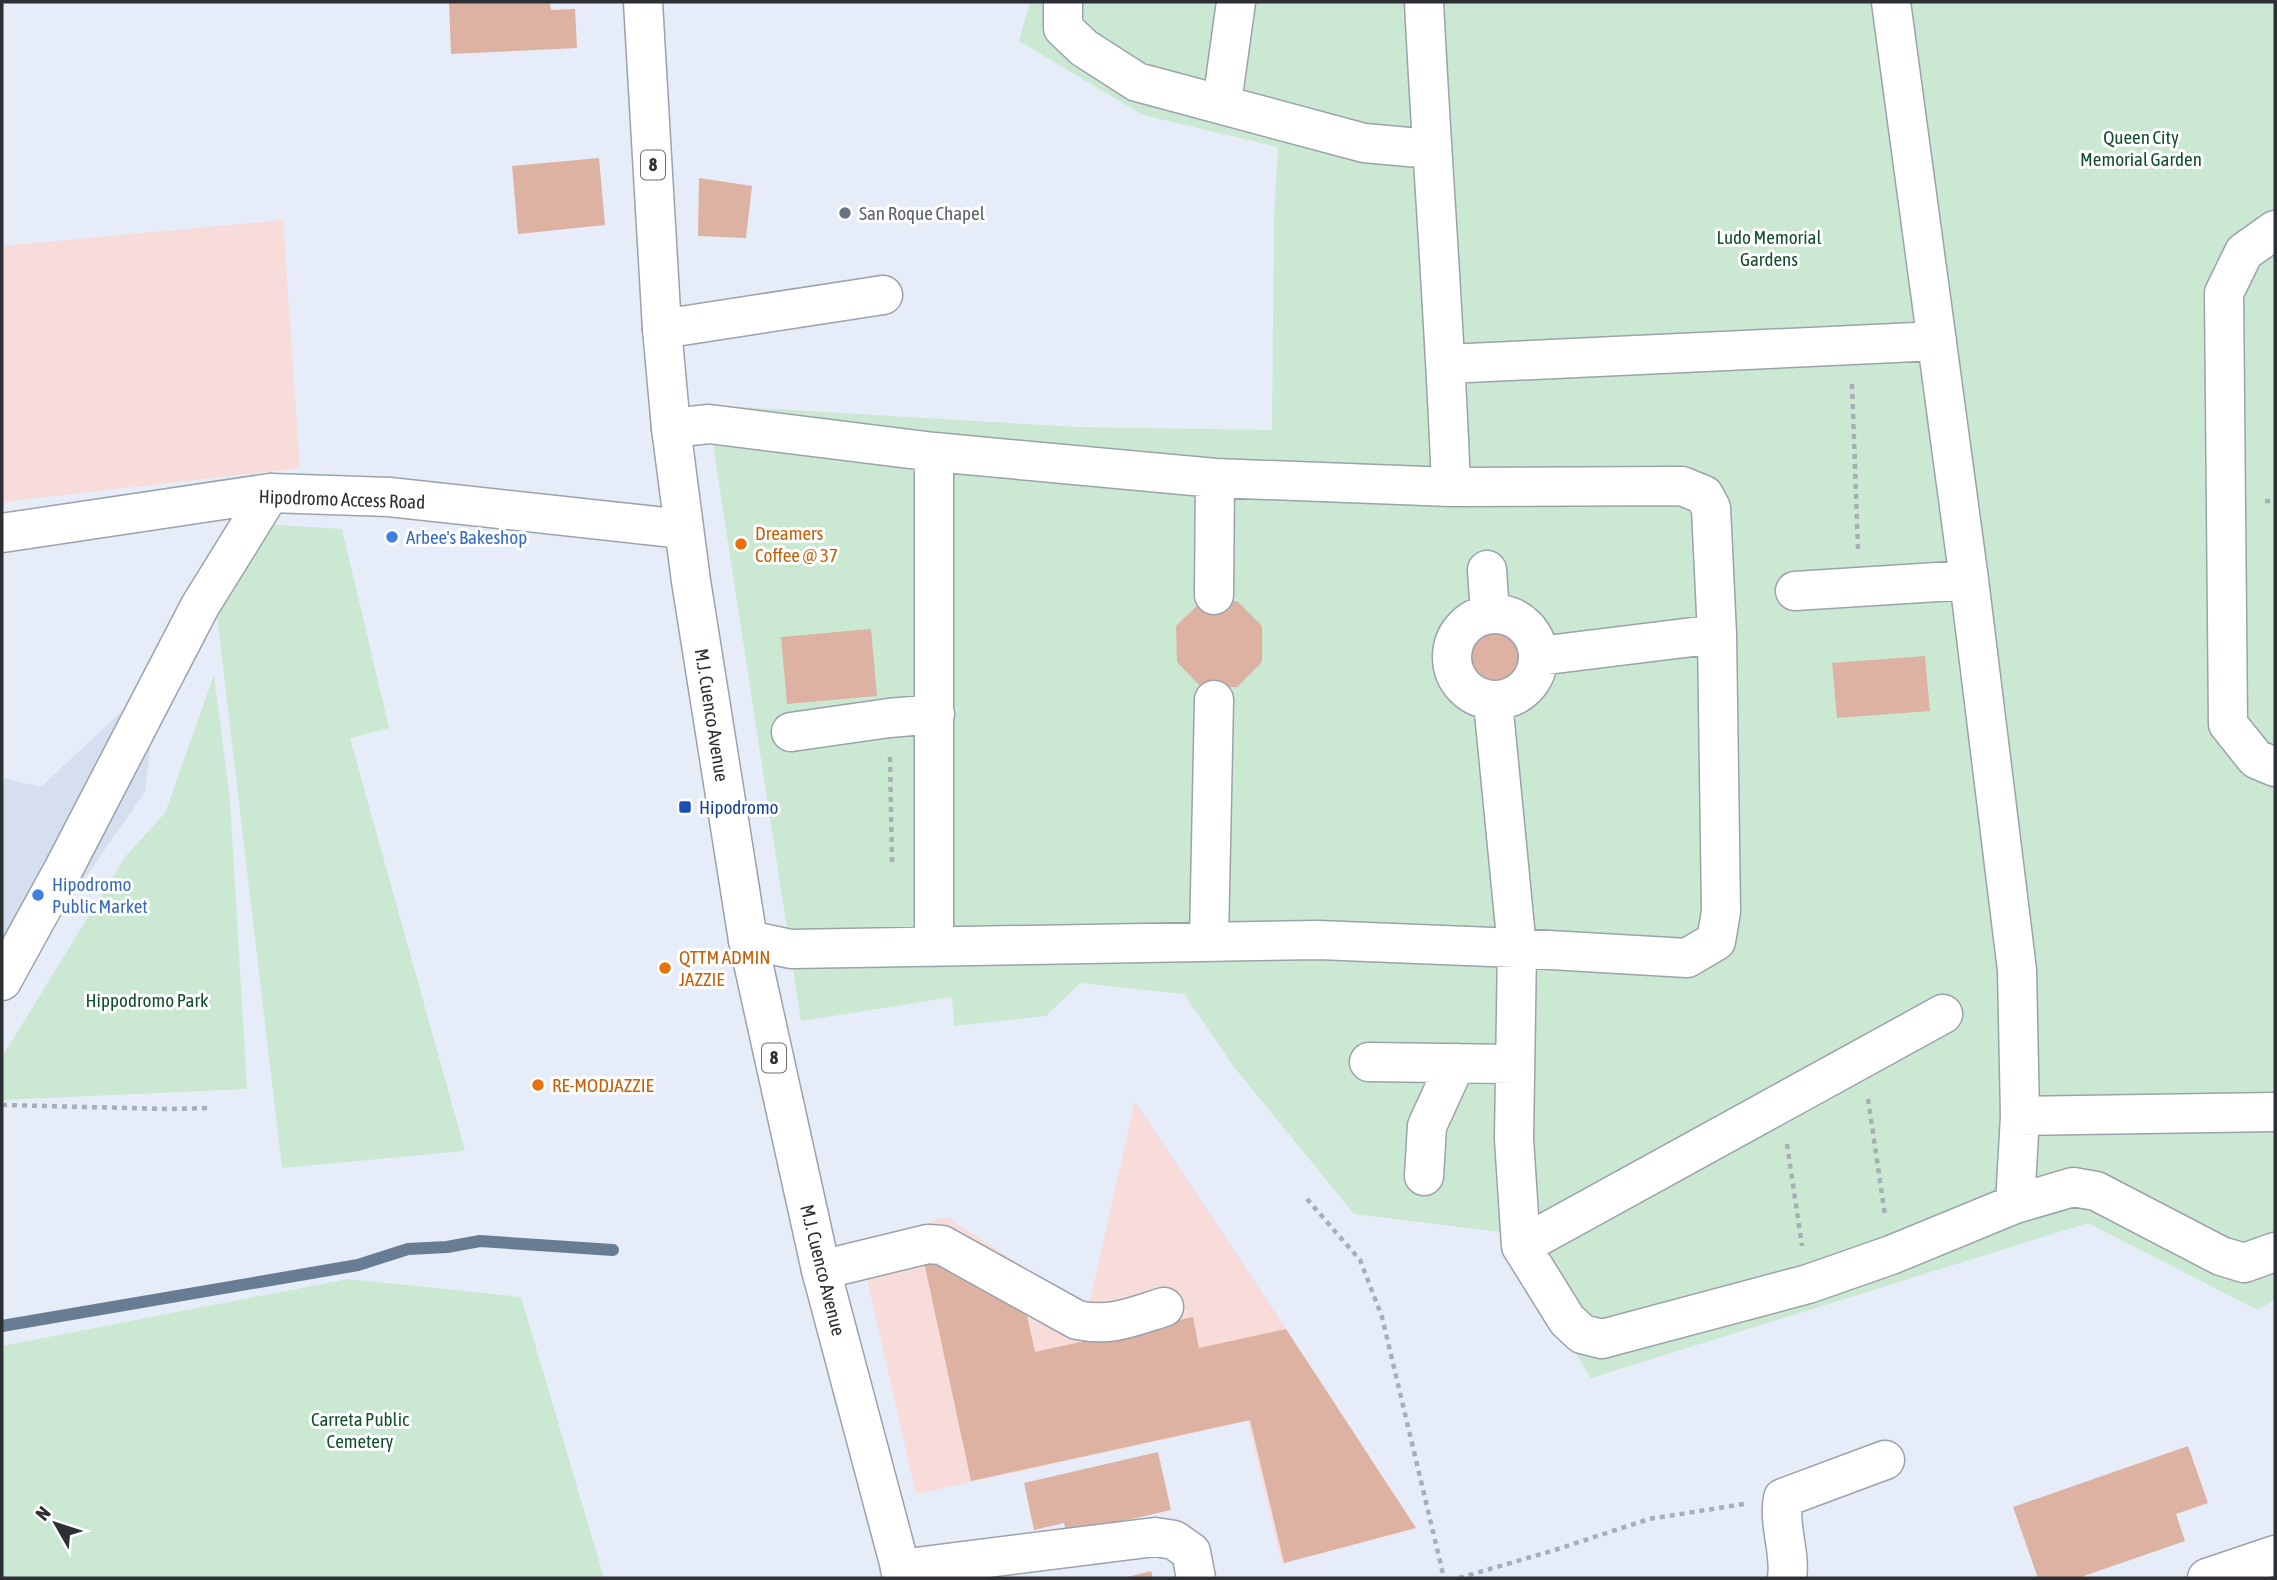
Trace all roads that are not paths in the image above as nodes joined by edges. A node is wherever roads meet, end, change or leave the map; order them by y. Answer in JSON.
{"nodes":[{"id":1,"x":643,"y":2,"type":"edge"},
{"id":2,"x":1063,"y":2,"type":"edge"},
{"id":3,"x":1236,"y":2,"type":"edge"},
{"id":4,"x":1424,"y":2,"type":"edge"},
{"id":5,"x":1891,"y":2,"type":"edge"},
{"id":6,"x":1222,"y":103,"type":"junction"},
{"id":7,"x":1431,"y":149,"type":"junction"},
{"id":8,"x":2275,"y":230,"type":"edge"},
{"id":9,"x":883,"y":295,"type":"dead end"},
{"id":10,"x":662,"y":329,"type":"junction"},
{"id":11,"x":1937,"y":341,"type":"junction"},
{"id":12,"x":1447,"y":364,"type":"junction"},
{"id":13,"x":671,"y":428,"type":"junction"},
{"id":14,"x":934,"y":452,"type":"junction"},
{"id":15,"x":1215,"y":478,"type":"junction"},
{"id":16,"x":1451,"y":487,"type":"junction"},
{"id":17,"x":270,"y":493,"type":"junction"},
{"id":18,"x":683,"y":529,"type":"junction"},
{"id":19,"x":2,"y":533,"type":"edge"},
{"id":20,"x":1487,"y":570,"type":"dead end"},
{"id":21,"x":1969,"y":580,"type":"junction"},
{"id":22,"x":1795,"y":591,"type":"dead end"},
{"id":23,"x":1214,"y":595,"type":"dead end"},
{"id":24,"x":1490,"y":614,"type":"junction"},
{"id":25,"x":1717,"y":634,"type":"junction"},
{"id":26,"x":1539,"y":656,"type":"junction"},
{"id":27,"x":1214,"y":700,"type":"dead end"},
{"id":28,"x":1493,"y":702,"type":"junction"},
{"id":29,"x":934,"y":714,"type":"junction"},
{"id":30,"x":792,"y":732,"type":"dead end"},
{"id":31,"x":2275,"y":768,"type":"edge"},
{"id":32,"x":748,"y":940,"type":"junction"},
{"id":33,"x":1209,"y":941,"type":"junction"},
{"id":34,"x":934,"y":947,"type":"junction"},
{"id":35,"x":1517,"y":947,"type":"junction"},
{"id":36,"x":2,"y":981,"type":"edge"},
{"id":37,"x":1943,"y":1014,"type":"dead end"},
{"id":38,"x":1369,"y":1062,"type":"dead end"},
{"id":39,"x":1456,"y":1063,"type":"junction"},
{"id":40,"x":1514,"y":1064,"type":"junction"},
{"id":41,"x":2275,"y":1112,"type":"edge"},
{"id":42,"x":2020,"y":1116,"type":"junction"},
{"id":43,"x":1424,"y":1175,"type":"dead end"},
{"id":44,"x":2015,"y":1205,"type":"junction"},
{"id":45,"x":1521,"y":1246,"type":"junction"},
{"id":46,"x":2275,"y":1252,"type":"edge"},
{"id":47,"x":821,"y":1270,"type":"junction"},
{"id":48,"x":1164,"y":1307,"type":"dead end"},
{"id":49,"x":1885,"y":1461,"type":"dead end"},
{"id":50,"x":2275,"y":1555,"type":"edge"},
{"id":51,"x":901,"y":1573,"type":"edge"},
{"id":52,"x":1195,"y":1578,"type":"edge"},
{"id":53,"x":1787,"y":1578,"type":"edge"},
{"id":54,"x":2207,"y":1578,"type":"edge"}],
"edges":[{"from":1,"to":10,"type":"main road","name":"M.J. Cuenco Avenue","number":"8"},
{"from":2,"to":6,"type":"main road"},
{"from":3,"to":6,"type":"main road"},
{"from":4,"to":7,"type":"main road"},
{"from":5,"to":11,"type":"main road"},
{"from":6,"to":7,"type":"main road"},
{"from":7,"to":12,"type":"main road"},
{"from":8,"to":31,"type":"main road"},
{"from":9,"to":10,"type":"main road"},
{"from":10,"to":13,"type":"main road","name":"M.J. Cuenco Avenue","number":"8"},
{"from":11,"to":12,"type":"main road"},
{"from":11,"to":21,"type":"main road"},
{"from":12,"to":16,"type":"main road"},
{"from":13,"to":14,"type":"main road"},
{"from":13,"to":18,"type":"main road","name":"M.J. Cuenco Avenue","number":"8"},
{"from":14,"to":15,"type":"main road"},
{"from":14,"to":29,"type":"main road"},
{"from":15,"to":16,"type":"main road"},
{"from":15,"to":23,"type":"main road"},
{"from":16,"to":25,"type":"main road"},
{"from":17,"to":18,"type":"main road","name":"Hipodromo Access Road"},
{"from":17,"to":19,"type":"main road","name":"Hipodromo Access Road"},
{"from":17,"to":36,"type":"main road"},
{"from":18,"to":32,"type":"main road","name":"M.J. Cuenco Avenue","number":"8"},
{"from":20,"to":24,"type":"main road"},
{"from":21,"to":22,"type":"main road"},
{"from":21,"to":42,"type":"main road"},
{"from":24,"to":26,"type":"main road"},
{"from":24,"to":28,"type":"main road"},
{"from":25,"to":26,"type":"main road"},
{"from":25,"to":35,"type":"main road"},
{"from":26,"to":28,"type":"main road"},
{"from":27,"to":33,"type":"main road"},
{"from":28,"to":35,"type":"main road"},
{"from":29,"to":30,"type":"main road"},
{"from":29,"to":34,"type":"main road"},
{"from":32,"to":34,"type":"main road"},
{"from":32,"to":47,"type":"main road","name":"M.J. Cuenco Avenue","number":"8"},
{"from":33,"to":34,"type":"main road"},
{"from":33,"to":35,"type":"main road"},
{"from":35,"to":40,"type":"main road"},
{"from":37,"to":45,"type":"main road"},
{"from":38,"to":39,"type":"main road"},
{"from":39,"to":40,"type":"main road"},
{"from":39,"to":43,"type":"main road"},
{"from":40,"to":45,"type":"main road"},
{"from":41,"to":42,"type":"main road"},
{"from":42,"to":44,"type":"main road"},
{"from":44,"to":45,"type":"main road"},
{"from":44,"to":46,"type":"main road"},
{"from":47,"to":48,"type":"main road"},
{"from":47,"to":51,"type":"main road","name":"M.J. Cuenco Avenue","number":"8"},
{"from":49,"to":53,"type":"main road"},
{"from":50,"to":54,"type":"main road"},
{"from":51,"to":52,"type":"main road"}]}
